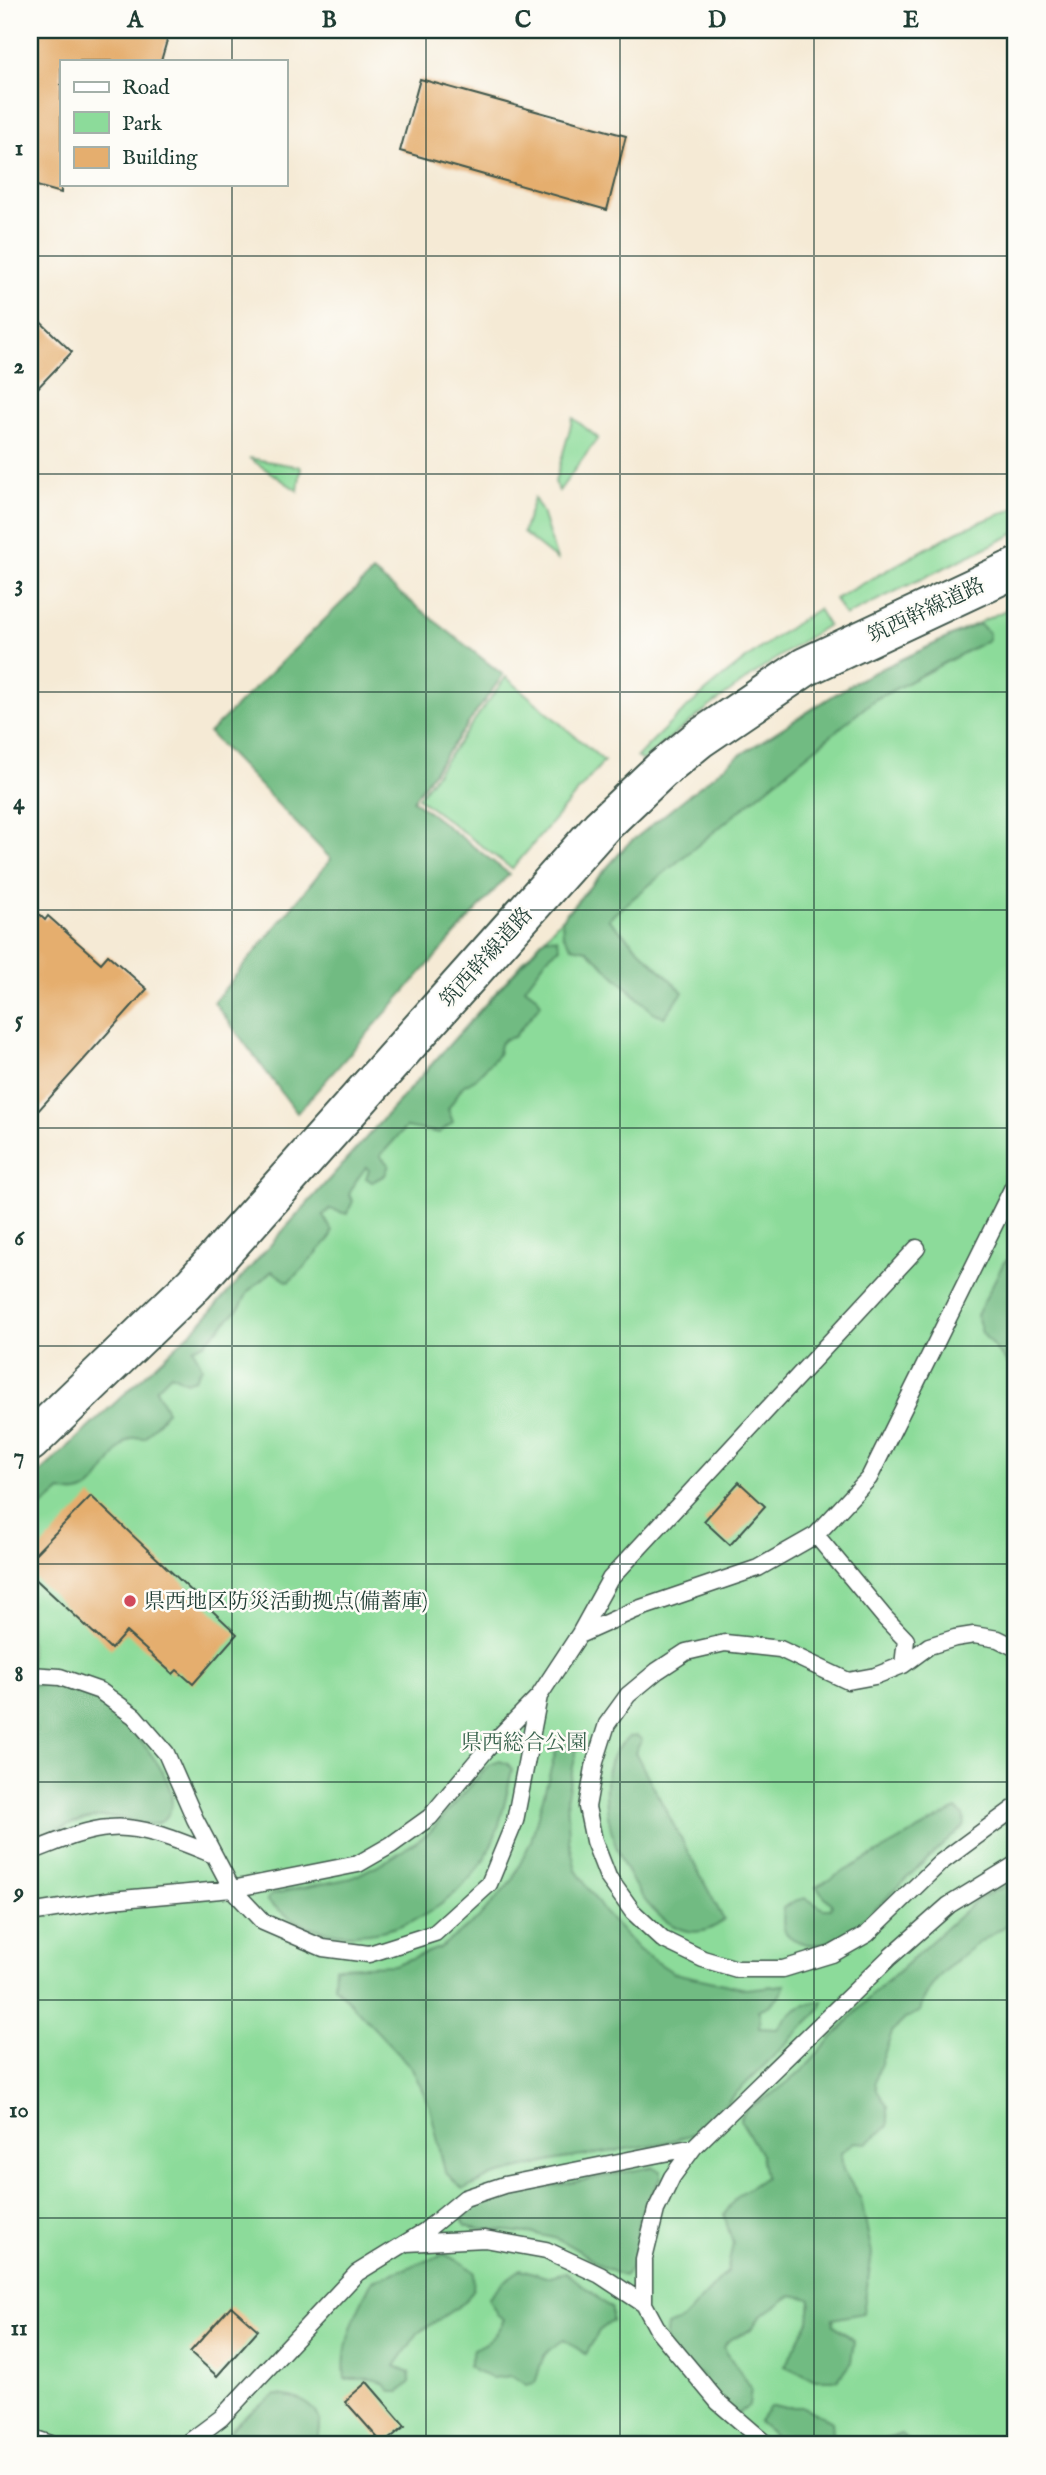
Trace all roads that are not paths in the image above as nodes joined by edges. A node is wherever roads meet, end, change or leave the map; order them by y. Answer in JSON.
{"nodes":[{"id":1,"x":1016,"y":568,"type":"edge"},
{"id":2,"x":1016,"y":1181,"type":"edge"},
{"id":3,"x":917,"y":1248,"type":"dead end"},
{"id":4,"x":30,"y":1442,"type":"edge"},
{"id":5,"x":816,"y":1535,"type":"junction"},
{"id":6,"x":579,"y":1635,"type":"junction"},
{"id":7,"x":1016,"y":1648,"type":"edge"},
{"id":8,"x":903,"y":1665,"type":"junction"},
{"id":9,"x":30,"y":1675,"type":"edge"},
{"id":10,"x":539,"y":1696,"type":"junction"},
{"id":11,"x":1016,"y":1807,"type":"edge"},
{"id":12,"x":30,"y":1852,"type":"edge"},
{"id":13,"x":214,"y":1855,"type":"junction"},
{"id":14,"x":1016,"y":1864,"type":"edge"},
{"id":15,"x":232,"y":1889,"type":"junction"},
{"id":16,"x":30,"y":1913,"type":"edge"},
{"id":17,"x":694,"y":2147,"type":"junction"},
{"id":18,"x":404,"y":2243,"type":"junction"},
{"id":19,"x":644,"y":2304,"type":"junction"},
{"id":20,"x":30,"y":2437,"type":"edge"},
{"id":21,"x":54,"y":2445,"type":"edge"},
{"id":22,"x":184,"y":2445,"type":"edge"},
{"id":23,"x":768,"y":2445,"type":"edge"}],
"edges":[{"from":1,"to":4,"type":"street","name":"筑西幹線道路"},
{"from":2,"to":5,"type":"lane"},
{"from":3,"to":6,"type":"lane"},
{"from":5,"to":6,"type":"lane"},
{"from":5,"to":8,"type":"lane"},
{"from":6,"to":10,"type":"lane"},
{"from":7,"to":8,"type":"lane"},
{"from":8,"to":11,"type":"lane"},
{"from":9,"to":13,"type":"lane"},
{"from":10,"to":15,"type":"lane"},
{"from":10,"to":15,"type":"lane"},
{"from":12,"to":13,"type":"lane"},
{"from":13,"to":15,"type":"lane"},
{"from":14,"to":17,"type":"lane"},
{"from":15,"to":16,"type":"lane"},
{"from":17,"to":18,"type":"lane"},
{"from":17,"to":19,"type":"lane"},
{"from":18,"to":19,"type":"lane"},
{"from":18,"to":22,"type":"lane"},
{"from":19,"to":23,"type":"lane"},
{"from":20,"to":21,"type":"lane"}]}
